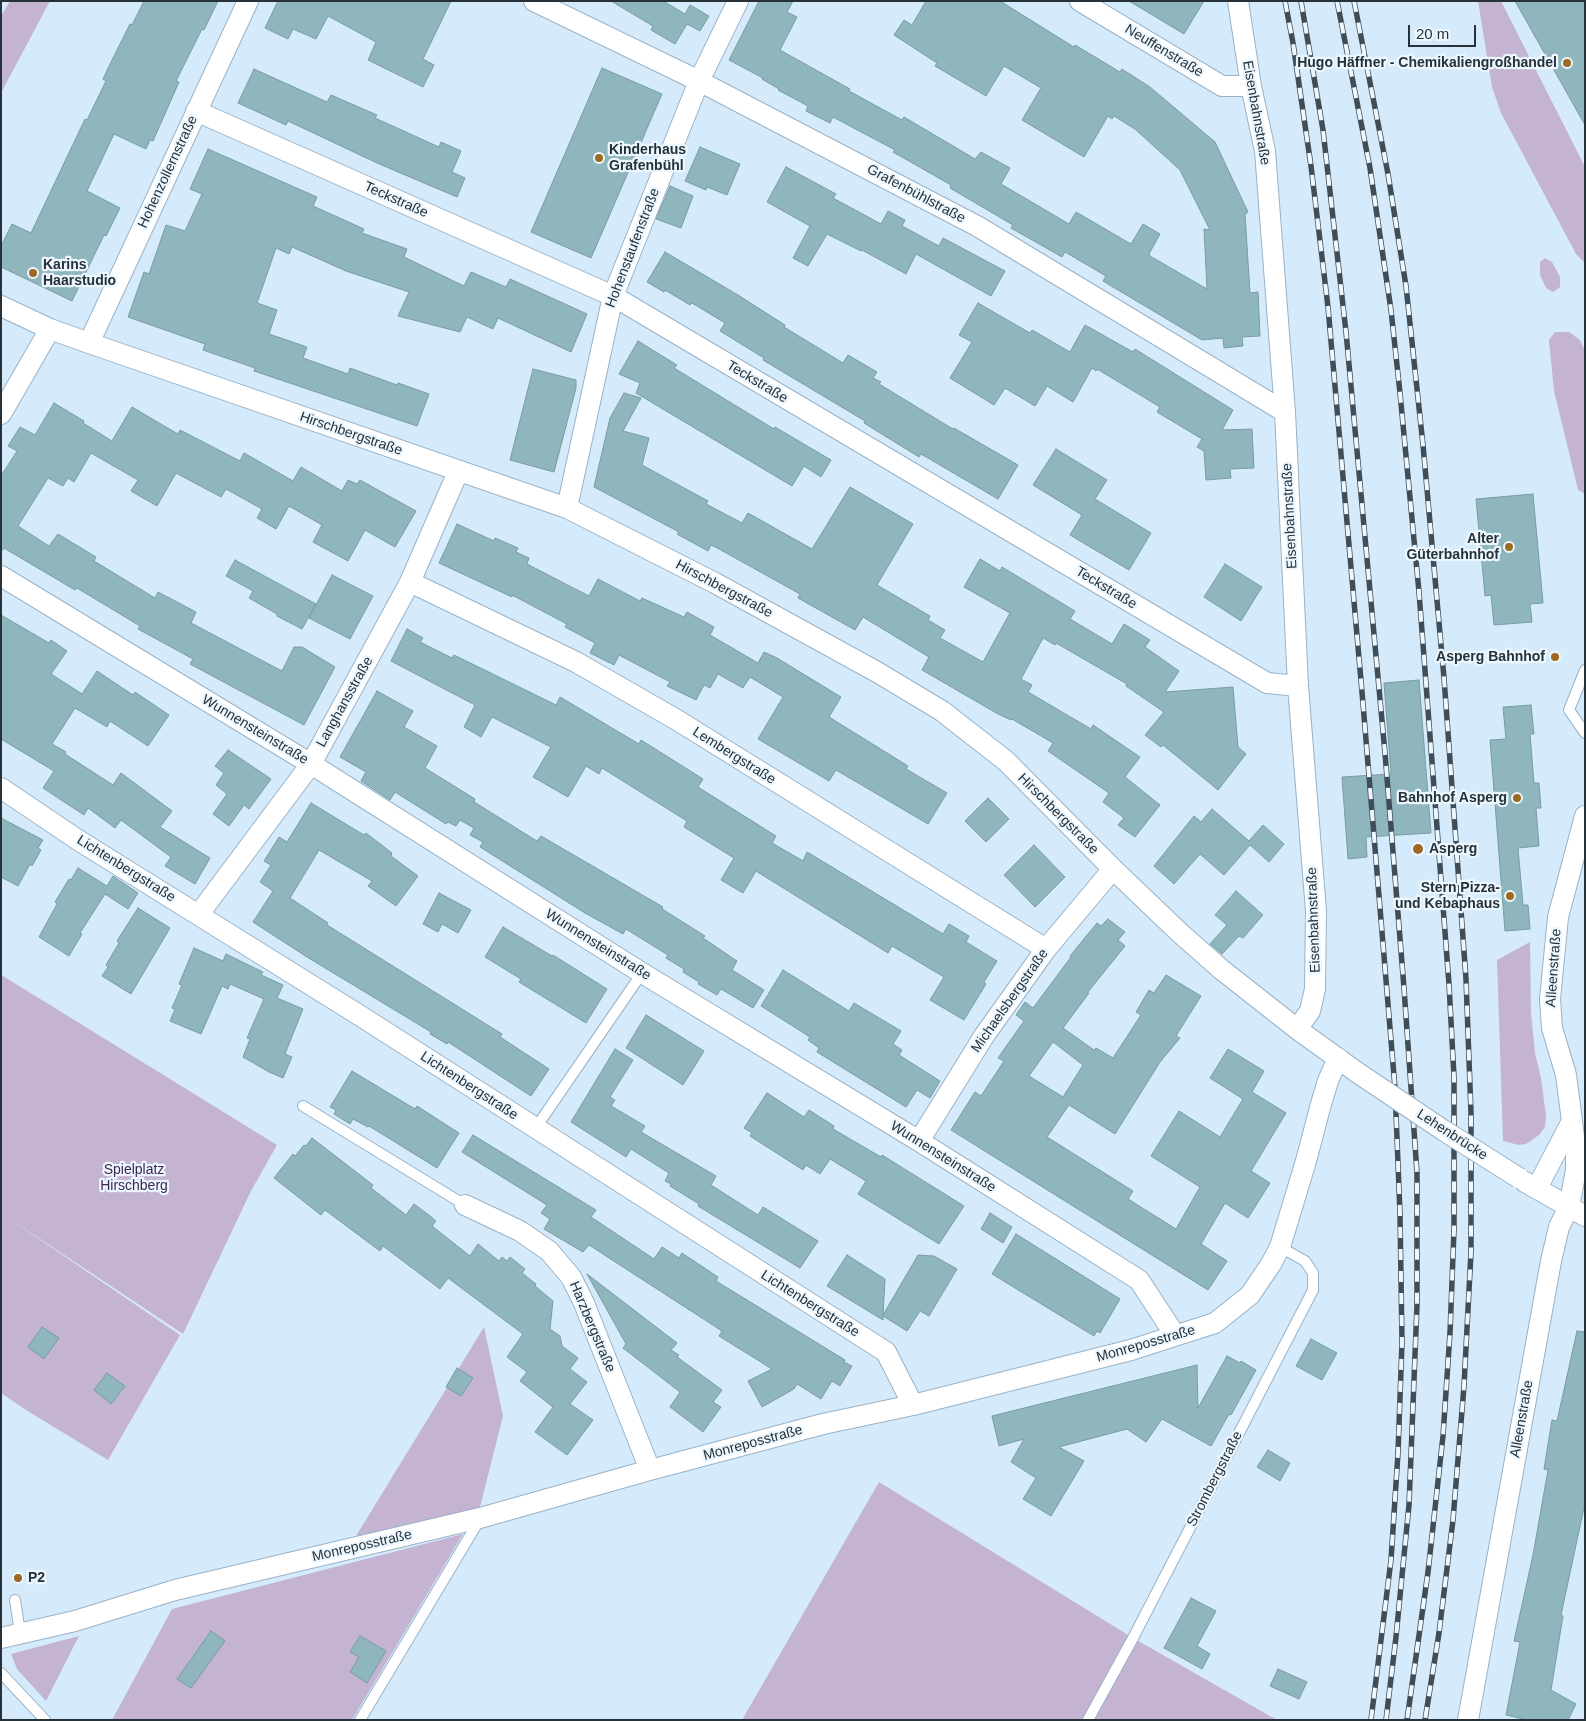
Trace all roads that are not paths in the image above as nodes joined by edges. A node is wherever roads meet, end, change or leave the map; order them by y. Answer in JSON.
{"nodes":[{"id":1,"x":248,"y":1,"type":"edge"},
{"id":2,"x":534,"y":1,"type":"edge"},
{"id":3,"x":738,"y":1,"type":"edge"},
{"id":4,"x":1080,"y":1,"type":"edge"},
{"id":5,"x":1238,"y":1,"type":"edge"},
{"id":6,"x":699,"y":81,"type":"junction"},
{"id":7,"x":1251,"y":86,"type":"junction"},
{"id":8,"x":196,"y":111,"type":"junction"},
{"id":9,"x":613,"y":296,"type":"junction"},
{"id":10,"x":1,"y":306,"type":"edge"},
{"id":11,"x":50,"y":329,"type":"junction"},
{"id":12,"x":89,"y":343,"type":"junction"},
{"id":13,"x":1285,"y":412,"type":"junction"},
{"id":14,"x":1,"y":414,"type":"edge"},
{"id":15,"x":458,"y":472,"type":"junction"},
{"id":16,"x":567,"y":508,"type":"junction"},
{"id":17,"x":1,"y":576,"type":"edge"},
{"id":18,"x":410,"y":582,"type":"junction"},
{"id":19,"x":1585,"y":670,"type":"edge"},
{"id":20,"x":1298,"y":686,"type":"junction"},
{"id":21,"x":1585,"y":733,"type":"edge"},
{"id":22,"x":311,"y":764,"type":"junction"},
{"id":23,"x":1,"y":788,"type":"edge"},
{"id":24,"x":1585,"y":816,"type":"edge"},
{"id":25,"x":1112,"y":869,"type":"junction"},
{"id":26,"x":200,"y":914,"type":"junction"},
{"id":27,"x":1046,"y":949,"type":"junction"},
{"id":28,"x":642,"y":973,"type":"junction"},
{"id":29,"x":1297,"y":1029,"type":"junction"},
{"id":30,"x":1338,"y":1058,"type":"junction"},
{"id":31,"x":303,"y":1106,"type":"dead end"},
{"id":32,"x":1572,"y":1121,"type":"junction"},
{"id":33,"x":535,"y":1129,"type":"junction"},
{"id":34,"x":919,"y":1141,"type":"junction"},
{"id":35,"x":1536,"y":1188,"type":"junction"},
{"id":36,"x":465,"y":1205,"type":"joint"},
{"id":37,"x":1577,"y":1211,"type":"edge"},
{"id":38,"x":1280,"y":1247,"type":"junction"},
{"id":39,"x":1175,"y":1335,"type":"junction"},
{"id":40,"x":913,"y":1405,"type":"junction"},
{"id":41,"x":650,"y":1470,"type":"junction"},
{"id":42,"x":480,"y":1518,"type":"junction"},
{"id":43,"x":15,"y":1600,"type":"dead end"},
{"id":44,"x":11,"y":1635,"type":"edge"},
{"id":45,"x":1,"y":1674,"type":"edge"},
{"id":46,"x":41,"y":1718,"type":"edge"},
{"id":47,"x":360,"y":1720,"type":"edge"},
{"id":48,"x":1088,"y":1720,"type":"edge"},
{"id":49,"x":1468,"y":1720,"type":"edge"}],
"edges":[{"from":1,"to":8,"type":"street","name":"Hohenzollernstraße"},
{"from":2,"to":6,"type":"street","name":"Grafenbühlstraße"},
{"from":3,"to":6,"type":"street","name":"Hohenstaufenstraße"},
{"from":4,"to":7,"type":"street","name":"Neuffenstraße"},
{"from":5,"to":7,"type":"street","name":"Eisenbahnstraße"},
{"from":6,"to":9,"type":"street","name":"Hohenstaufenstraße"},
{"from":6,"to":13,"type":"street","name":"Grafenbühlstraße"},
{"from":7,"to":13,"type":"street","name":"Eisenbahnstraße"},
{"from":8,"to":9,"type":"street","name":"Teckstraße"},
{"from":8,"to":12,"type":"street","name":"Hohenzollernstraße"},
{"from":9,"to":16,"type":"street","name":"Hohenstaufenstraße"},
{"from":9,"to":20,"type":"street","name":"Teckstraße"},
{"from":10,"to":11,"type":"street","name":"Hirschbergstraße"},
{"from":11,"to":12,"type":"street","name":"Hirschbergstraße"},
{"from":11,"to":14,"type":"street"},
{"from":12,"to":15,"type":"street","name":"Hirschbergstraße"},
{"from":13,"to":20,"type":"street","name":"Eisenbahnstraße"},
{"from":15,"to":16,"type":"street","name":"Hirschbergstraße"},
{"from":15,"to":18,"type":"street","name":"Langhansstraße"},
{"from":16,"to":25,"type":"street","name":"Hirschbergstraße"},
{"from":17,"to":22,"type":"street","name":"Wunnensteinstraße"},
{"from":18,"to":22,"type":"street","name":"Langhansstraße"},
{"from":18,"to":27,"type":"street","name":"Lembergstraße"},
{"from":19,"to":21,"type":"lane"},
{"from":20,"to":29,"type":"street","name":"Eisenbahnstraße"},
{"from":22,"to":26,"type":"street","name":"Langhansstraße"},
{"from":22,"to":28,"type":"street","name":"Wunnensteinstraße"},
{"from":23,"to":26,"type":"street","name":"Lichtenbergstraße"},
{"from":24,"to":32,"type":"street","name":"Alleenstraße"},
{"from":25,"to":27,"type":"street","name":"Michaelsbergstraße"},
{"from":25,"to":29,"type":"street","name":"Hirschbergstraße"},
{"from":26,"to":33,"type":"street","name":"Lichtenbergstraße"},
{"from":27,"to":34,"type":"street","name":"Michaelsbergstraße"},
{"from":28,"to":33,"type":"lane"},
{"from":28,"to":34,"type":"street","name":"Wunnensteinstraße"},
{"from":29,"to":30,"type":"street","name":"Hirschbergstraße"},
{"from":30,"to":35,"type":"street","name":"Lehenbrücke","bridge":true},
{"from":30,"to":38,"type":"street","name":"Monreposstraße"},
{"from":31,"to":36,"type":"lane"},
{"from":32,"to":35,"type":"street"},
{"from":32,"to":37,"type":"street","name":"Alleenstraße"},
{"from":33,"to":40,"type":"street","name":"Lichtenbergstraße"},
{"from":34,"to":39,"type":"street","name":"Wunnensteinstraße"},
{"from":35,"to":37,"type":"street","name":"Lehenbrücke"},
{"from":36,"to":41,"type":"street","name":"Harzbergstraße"},
{"from":37,"to":49,"type":"street","name":"Alleenstraße"},
{"from":38,"to":39,"type":"street","name":"Monreposstraße"},
{"from":38,"to":48,"type":"lane","name":"Strombergstraße"},
{"from":39,"to":40,"type":"street","name":"Monreposstraße"},
{"from":40,"to":41,"type":"street","name":"Monreposstraße"},
{"from":41,"to":42,"type":"street","name":"Monreposstraße"},
{"from":42,"to":44,"type":"street","name":"Monreposstraße"},
{"from":42,"to":47,"type":"lane"},
{"from":43,"to":44,"type":"lane"},
{"from":45,"to":46,"type":"lane"}]}
